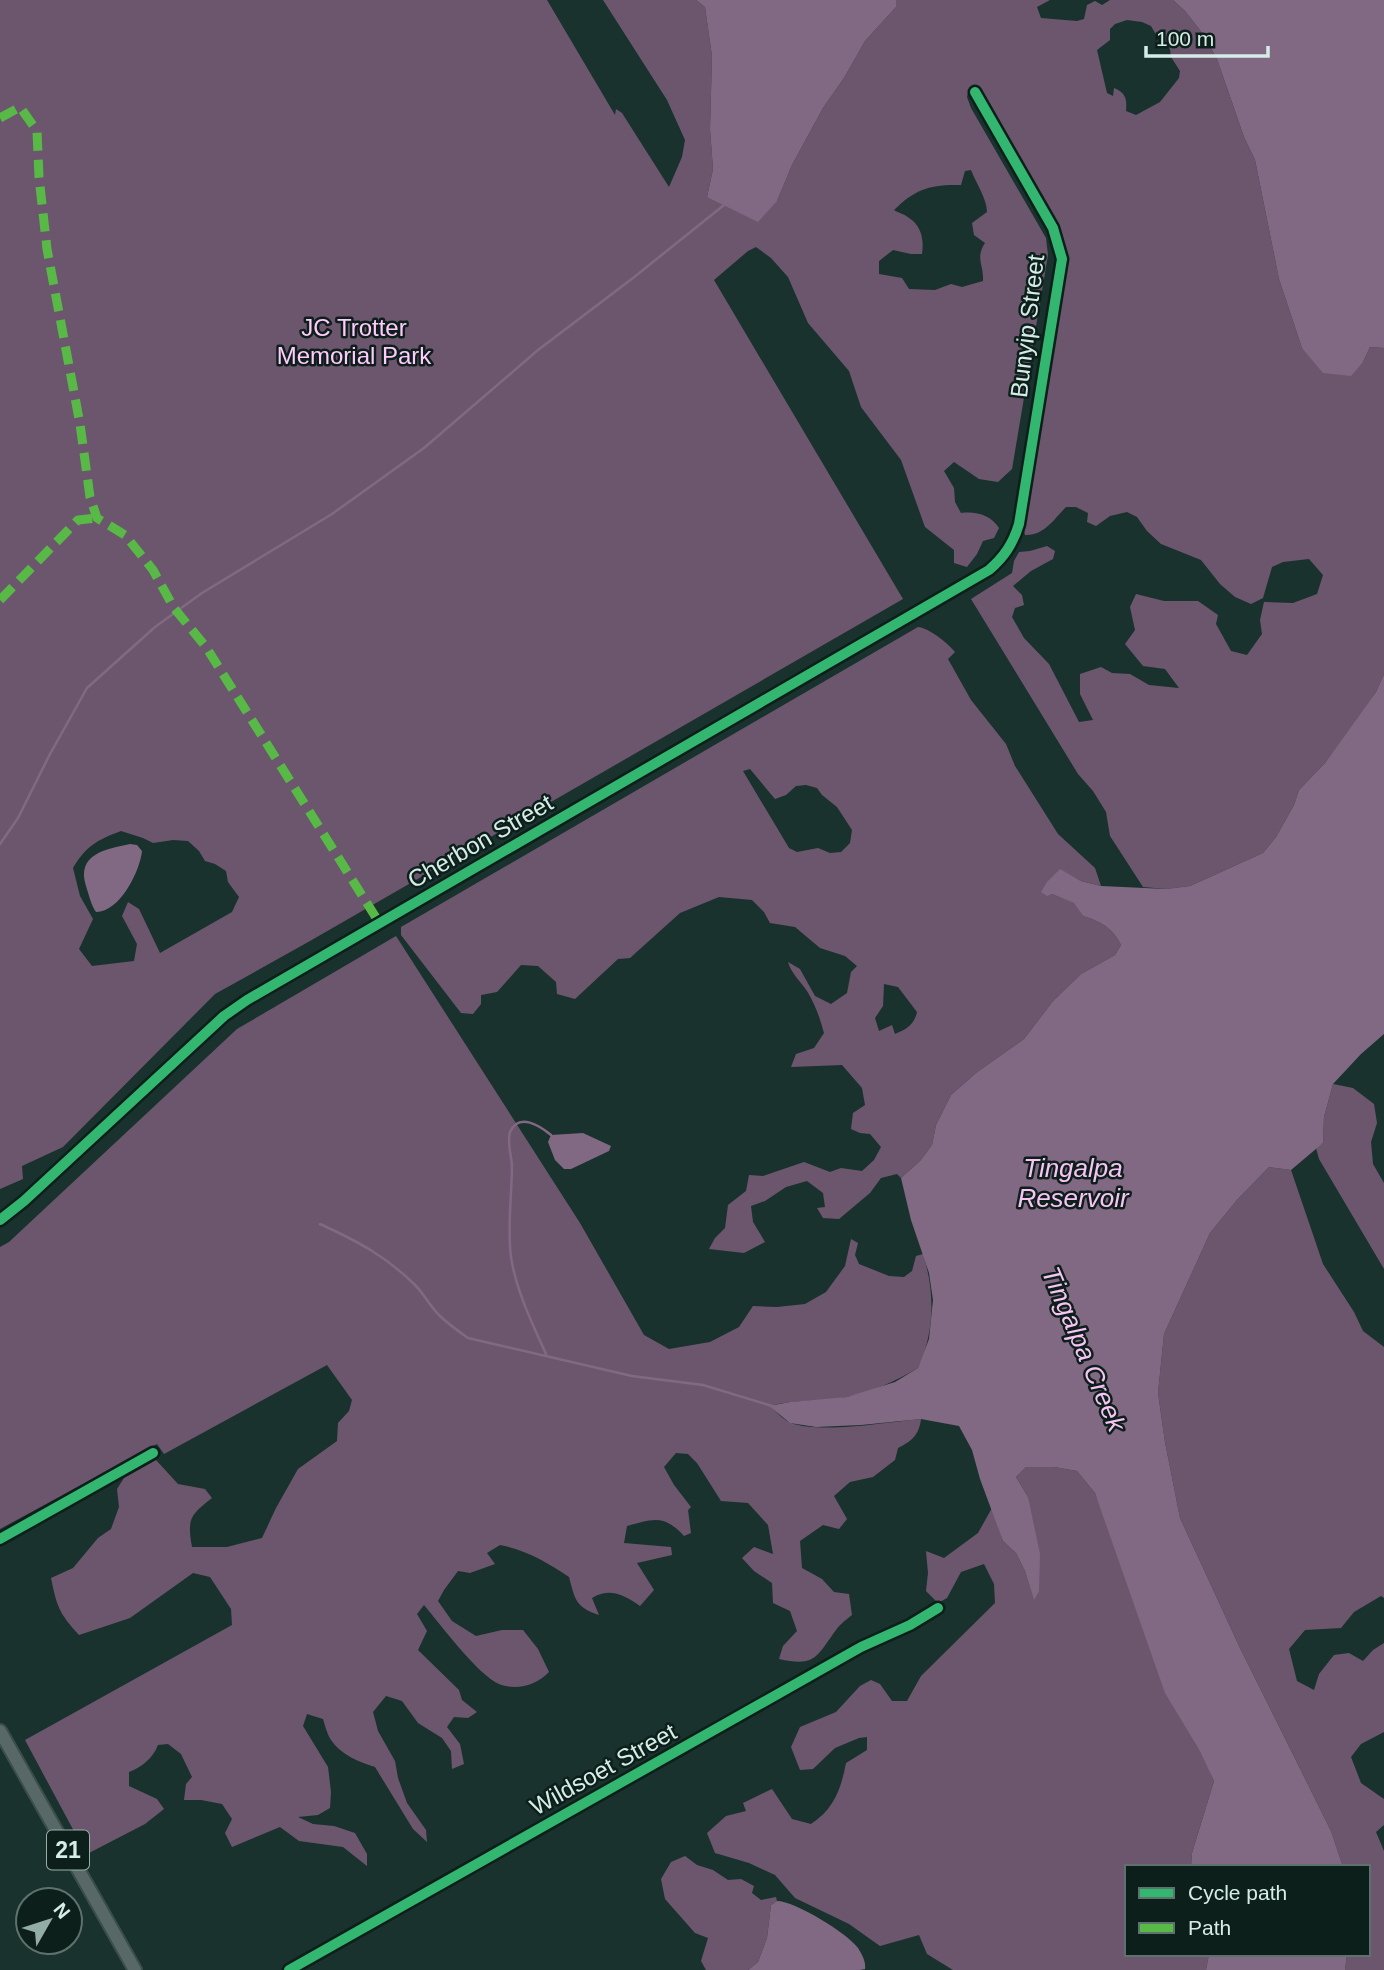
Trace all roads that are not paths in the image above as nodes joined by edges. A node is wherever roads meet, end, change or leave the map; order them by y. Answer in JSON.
{"nodes":[{"id":1,"x":975,"y":92,"type":"dead end"},
{"id":2,"x":1013,"y":542,"type":"joint"},
{"id":3,"x":0,"y":1220,"type":"edge"},
{"id":4,"x":153,"y":1453,"type":"dead end"},
{"id":5,"x":0,"y":1539,"type":"edge"},
{"id":6,"x":939,"y":1608,"type":"dead end"},
{"id":7,"x":0,"y":1731,"type":"edge"},
{"id":8,"x":135,"y":1970,"type":"edge"},
{"id":9,"x":289,"y":1970,"type":"edge"}],
"edges":[{"from":1,"to":2,"type":"street","name":"Bunyip Street"},
{"from":2,"to":3,"type":"street","name":"Cherbon Street"},
{"from":4,"to":5,"type":"street"},
{"from":6,"to":9,"type":"street","name":"Wildsoet Street"},
{"from":7,"to":8,"type":"highway","number":"21"}]}
